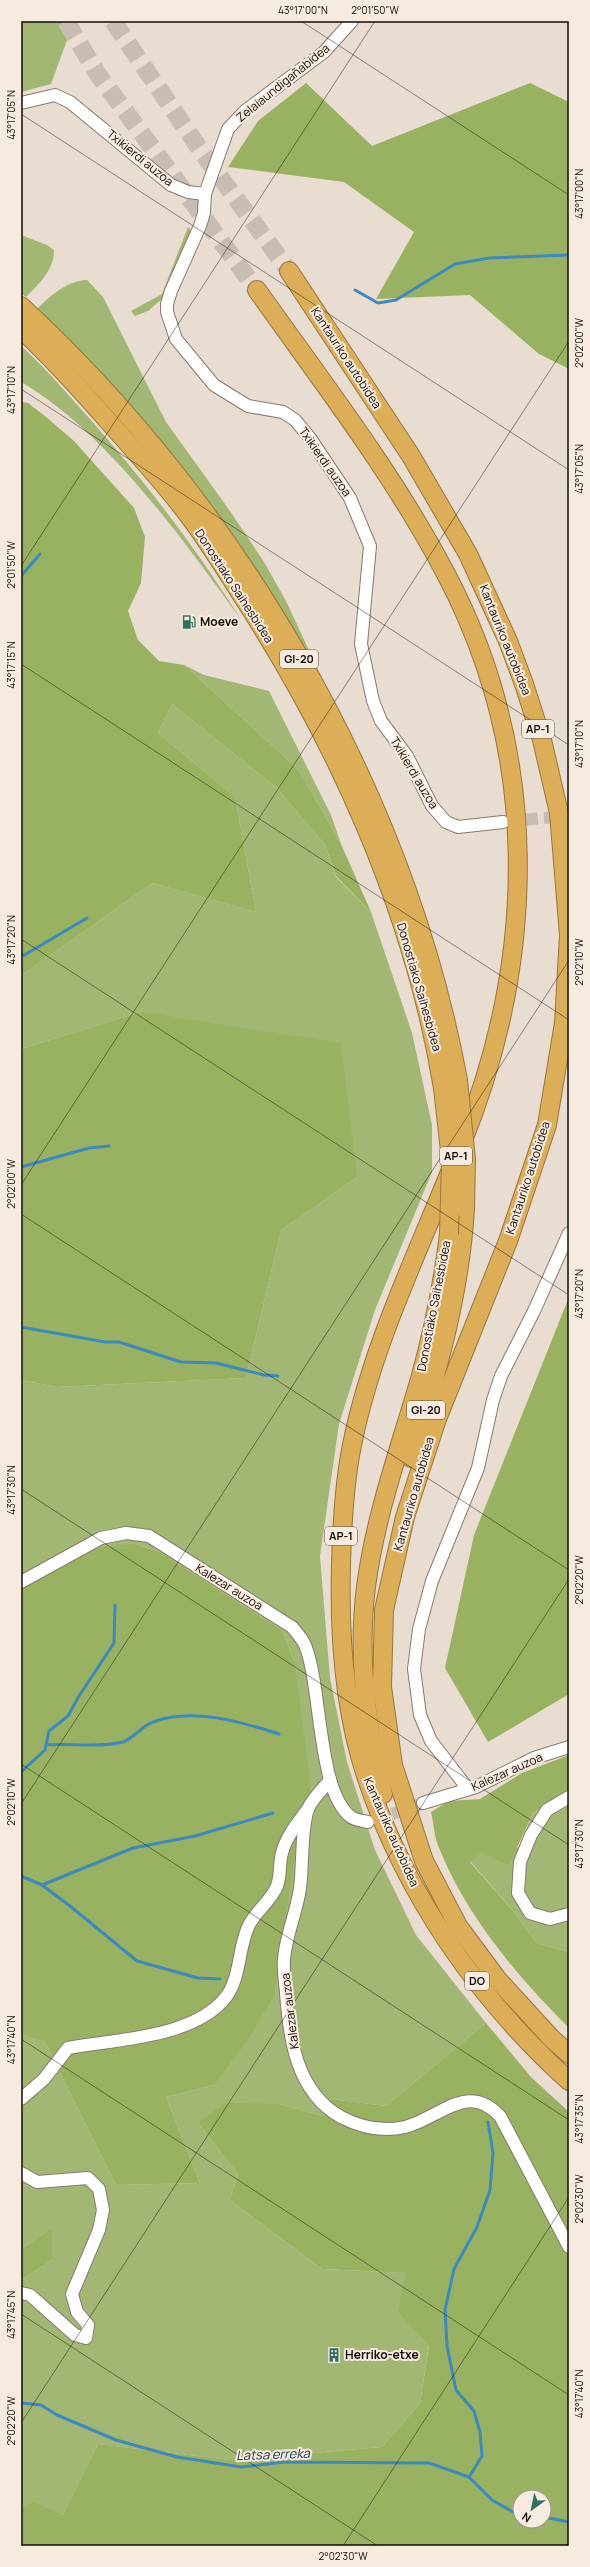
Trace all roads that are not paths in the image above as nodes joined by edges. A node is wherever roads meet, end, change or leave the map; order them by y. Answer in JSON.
{"nodes":[{"id":1,"x":352,"y":21,"type":"edge"},
{"id":2,"x":21,"y":103,"type":"edge"},
{"id":3,"x":205,"y":194,"type":"junction"},
{"id":4,"x":290,"y":271,"type":"tunnel mouth"},
{"id":5,"x":257,"y":290,"type":"tunnel mouth"},
{"id":6,"x":21,"y":306,"type":"edge"},
{"id":7,"x":21,"y":328,"type":"edge"},
{"id":8,"x":503,"y":822,"type":"tunnel mouth"},
{"id":9,"x":450,"y":1084,"type":"junction"},
{"id":10,"x":569,"y":1233,"type":"edge"},
{"id":11,"x":21,"y":1582,"type":"edge"},
{"id":12,"x":384,"y":1610,"type":"junction"},
{"id":13,"x":569,"y":1748,"type":"edge"},
{"id":14,"x":330,"y":1780,"type":"junction"},
{"id":15,"x":468,"y":1789,"type":"junction"},
{"id":16,"x":569,"y":1797,"type":"edge"},
{"id":17,"x":423,"y":1803,"type":"tunnel mouth"},
{"id":18,"x":308,"y":1809,"type":"junction"},
{"id":19,"x":368,"y":1822,"type":"tunnel mouth"},
{"id":20,"x":404,"y":1868,"type":"junction"},
{"id":21,"x":569,"y":1914,"type":"edge"},
{"id":22,"x":569,"y":2054,"type":"edge"},
{"id":23,"x":569,"y":2081,"type":"edge"},
{"id":24,"x":21,"y":2099,"type":"edge"},
{"id":25,"x":21,"y":2173,"type":"edge"},
{"id":26,"x":569,"y":2247,"type":"edge"},
{"id":27,"x":21,"y":2293,"type":"edge"}],
"edges":[{"from":1,"to":3,"type":"street","name":"Zelaiaundigañabidea"},
{"from":2,"to":3,"type":"street","name":"Txikierdi auzoa"},
{"from":3,"to":8,"type":"street","name":"Txikierdi auzoa"},
{"from":4,"to":12,"type":"highway","name":"Kantauriko autobidea","number":"AP-1"},
{"from":5,"to":20,"type":"highway","name":"Kantauriko autobidea","number":"AP-1"},
{"from":6,"to":9,"type":"highway","name":"Donostiako Saihesbidea","number":"GI-20"},
{"from":7,"to":9,"type":"highway","name":"Donostiako Saihesbidea","number":"GI-20"},
{"from":9,"to":12,"type":"highway","name":"Donostiako Saihesbidea","number":"GI-20","bridge":true},
{"from":9,"to":20,"type":"highway","name":"Donostiako Saihesbidea","number":"GI-20","bridge":true},
{"from":10,"to":15,"type":"street"},
{"from":11,"to":14,"type":"street","name":"Kalezar auzoa"},
{"from":12,"to":22,"type":"highway","name":"Kantauriko autobidea","number":"AP-1"},
{"from":13,"to":15,"type":"street","name":"Kalezar auzoa"},
{"from":14,"to":18,"type":"street"},
{"from":14,"to":19,"type":"street","name":"Kalezar auzoa"},
{"from":15,"to":17,"type":"street","name":"Kalezar auzoa"},
{"from":16,"to":21,"type":"street"},
{"from":18,"to":24,"type":"street"},
{"from":18,"to":26,"type":"street","name":"Kalezar auzoa"},
{"from":20,"to":23,"type":"highway","name":"Kantauriko autobidea","number":"DO"},
{"from":25,"to":27,"type":"street"}]}
